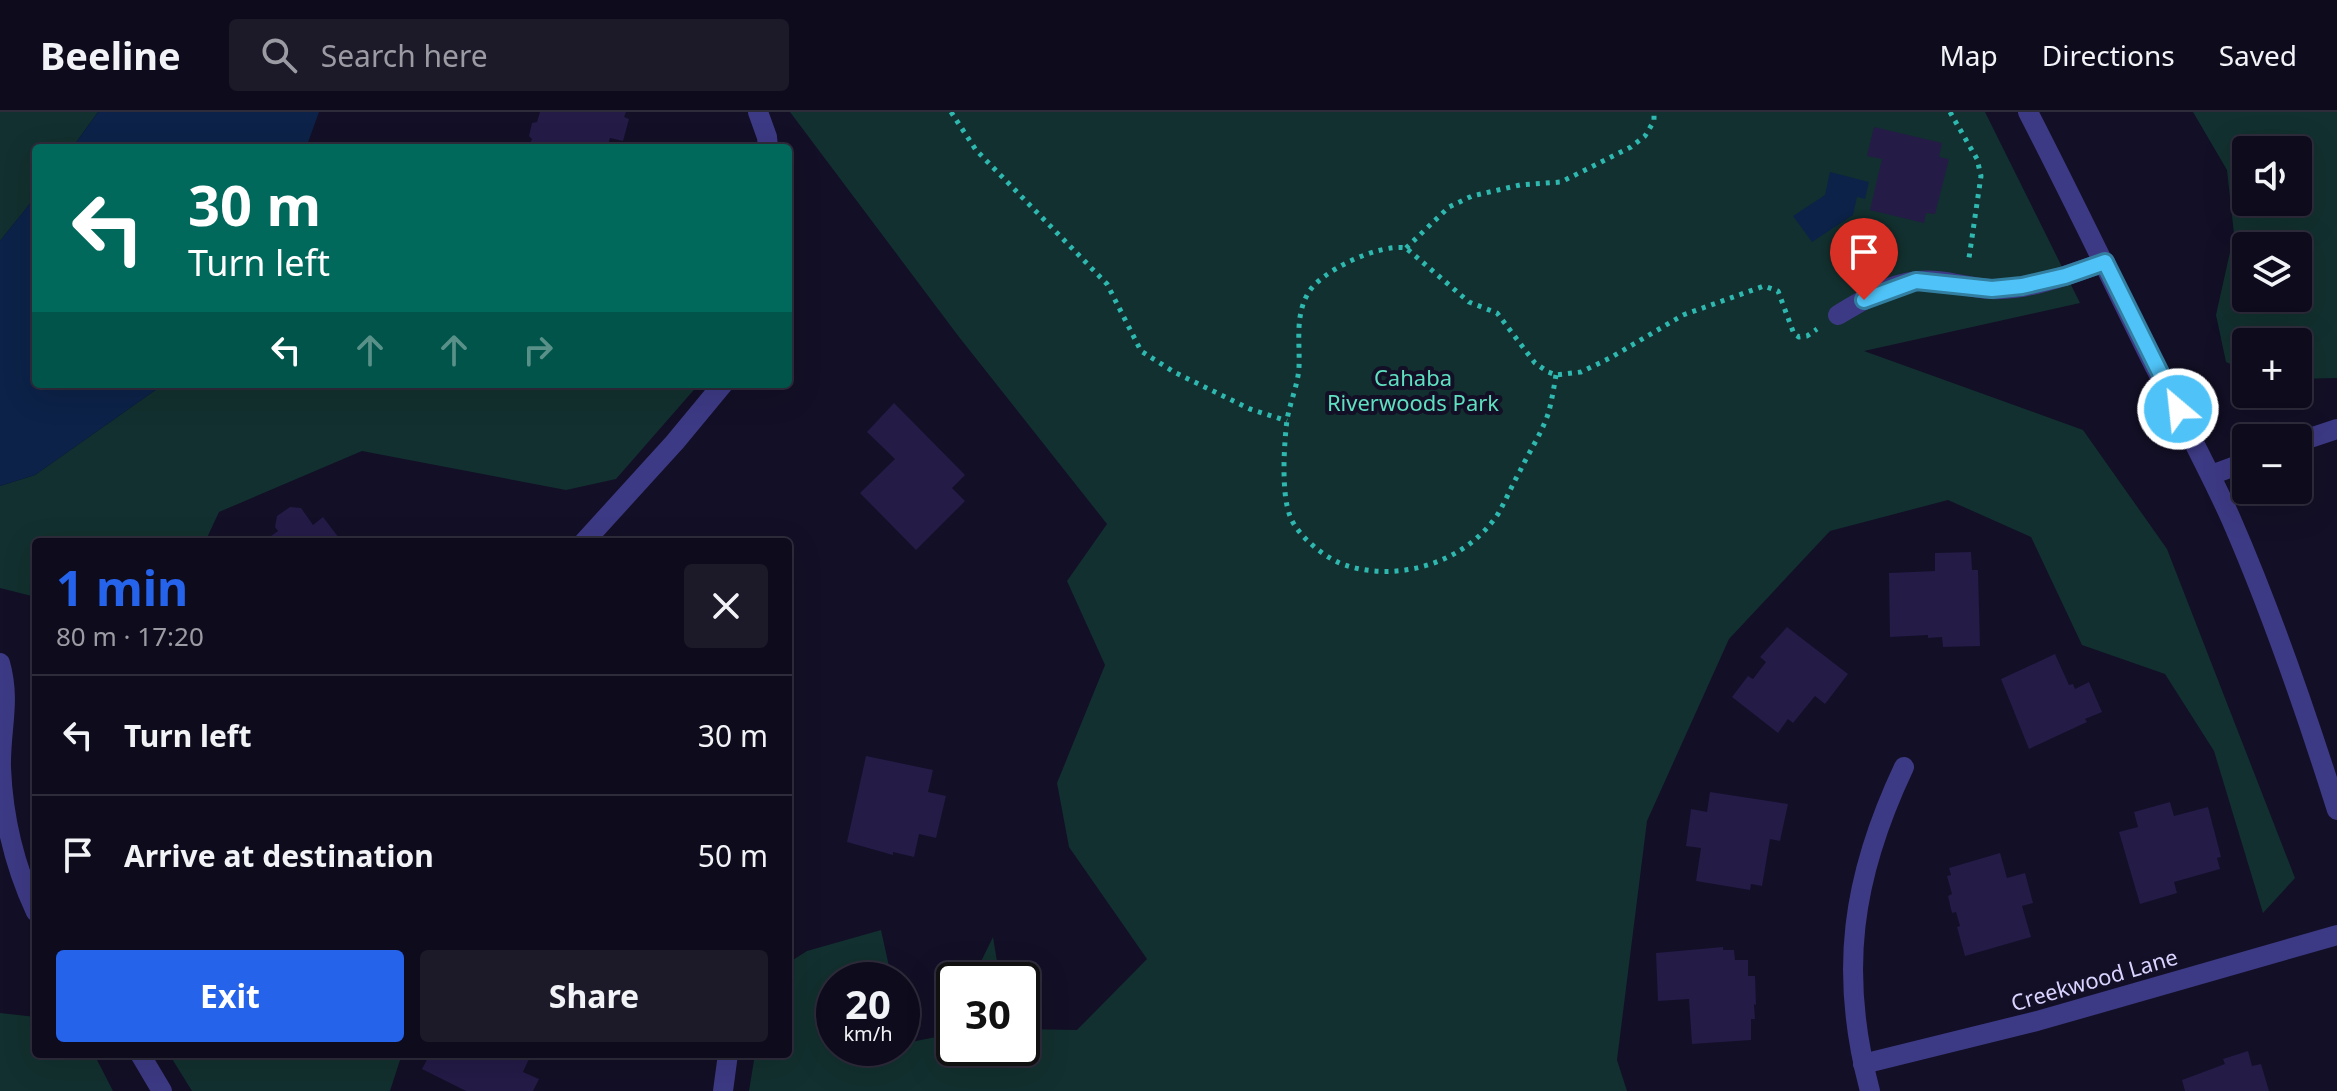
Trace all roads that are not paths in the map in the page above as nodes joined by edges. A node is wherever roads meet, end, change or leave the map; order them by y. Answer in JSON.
{"nodes":[{"id":1,"x":758,"y":112,"type":"edge"},
{"id":2,"x":2028,"y":112,"type":"edge"},
{"id":3,"x":768,"y":144,"type":"edge"},
{"id":4,"x":2105,"y":262,"type":"junction"},
{"id":5,"x":1838,"y":315,"type":"road end"},
{"id":6,"x":720,"y":388,"type":"edge"},
{"id":7,"x":2337,"y":429,"type":"edge"},
{"id":8,"x":2312,"y":437,"type":"edge"},
{"id":9,"x":2232,"y":467,"type":"edge"},
{"id":10,"x":2211,"y":475,"type":"junction"},
{"id":11,"x":588,"y":538,"type":"edge"},
{"id":12,"x":0,"y":663,"type":"edge"},
{"id":13,"x":1904,"y":767,"type":"dead end"},
{"id":14,"x":2337,"y":810,"type":"edge"},
{"id":15,"x":32,"y":902,"type":"edge"},
{"id":16,"x":2337,"y":935,"type":"edge"},
{"id":17,"x":142,"y":1058,"type":"edge"},
{"id":18,"x":727,"y":1058,"type":"edge"},
{"id":19,"x":1863,"y":1064,"type":"junction"},
{"id":20,"x":162,"y":1091,"type":"edge"},
{"id":21,"x":723,"y":1091,"type":"edge"},
{"id":22,"x":1870,"y":1091,"type":"edge"}],
"edges":[{"from":1,"to":3,"type":"street"},
{"from":2,"to":4,"type":"street"},
{"from":4,"to":5,"type":"street"},
{"from":4,"to":10,"type":"street"},
{"from":6,"to":11,"type":"street"},
{"from":7,"to":8,"type":"street"},
{"from":9,"to":10,"type":"street"},
{"from":10,"to":14,"type":"street"},
{"from":12,"to":15,"type":"street"},
{"from":13,"to":19,"type":"street"},
{"from":16,"to":19,"type":"street","name":"Creekwood Lane"},
{"from":17,"to":20,"type":"street"},
{"from":18,"to":21,"type":"street"},
{"from":19,"to":22,"type":"street"}]}
